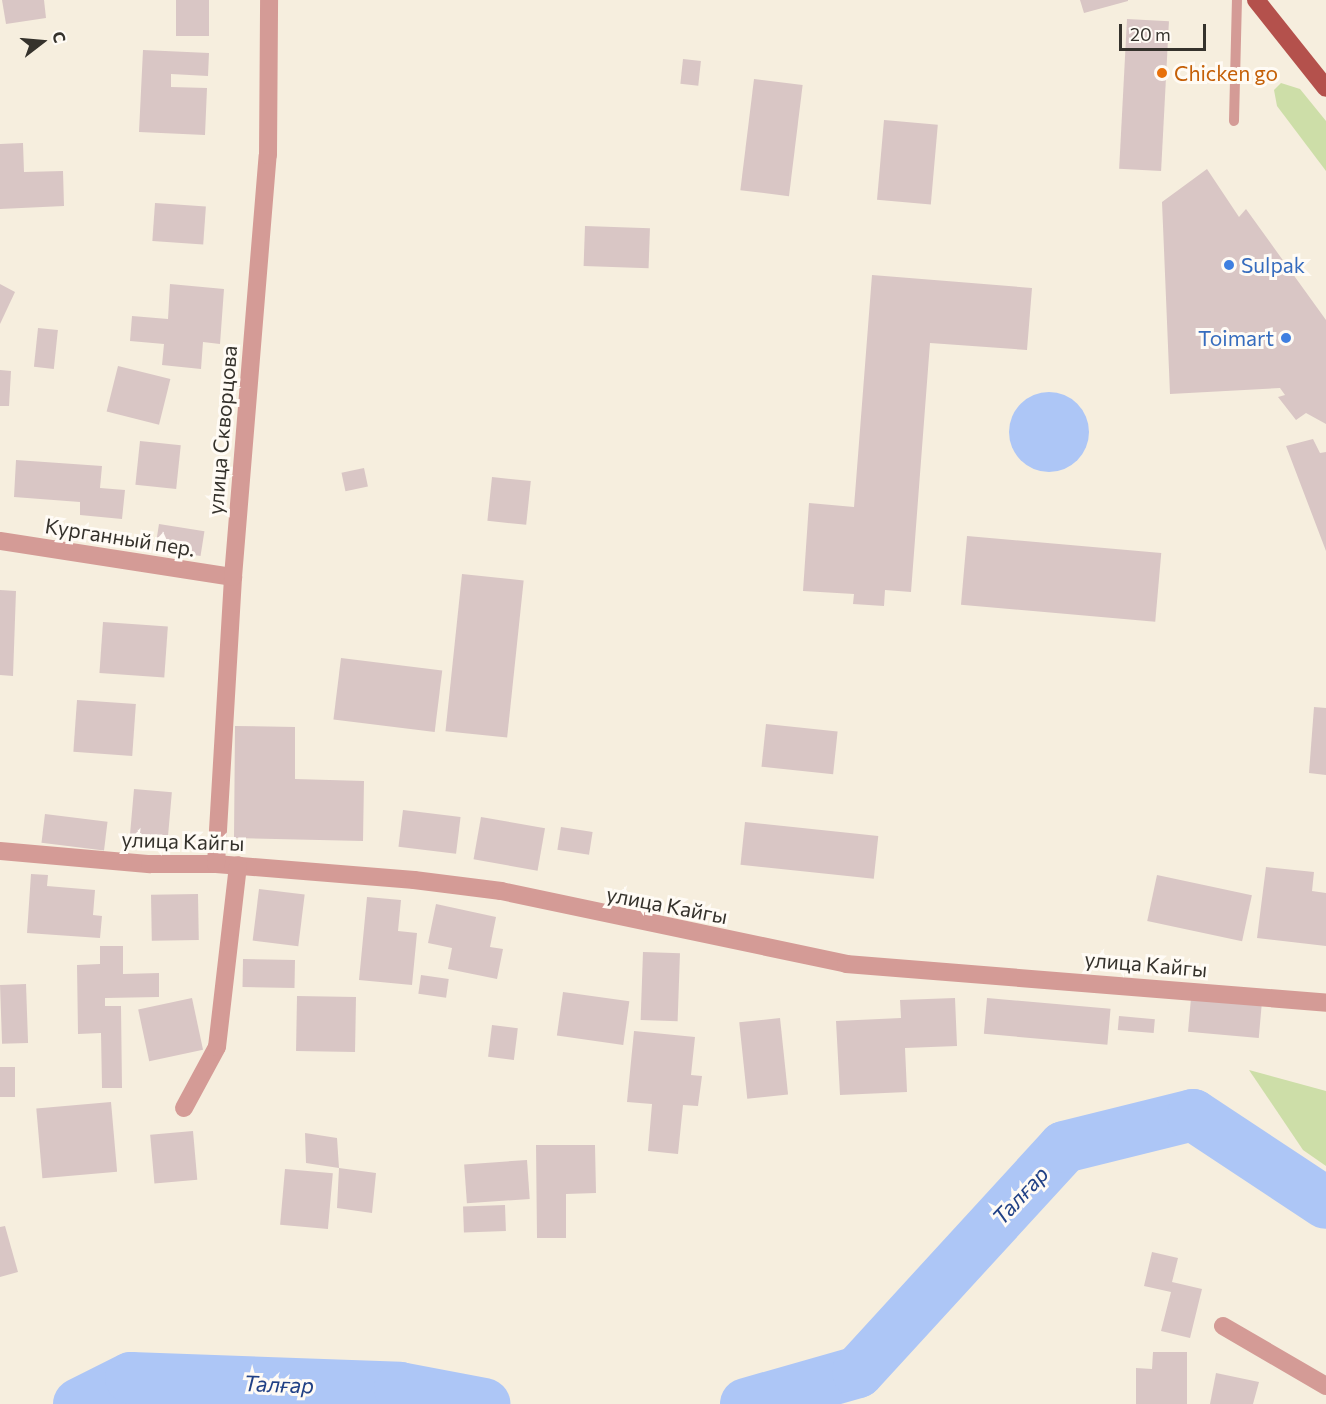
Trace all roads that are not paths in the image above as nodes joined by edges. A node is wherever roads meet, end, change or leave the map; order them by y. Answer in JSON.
{"nodes":[{"id":1,"x":269,"y":0,"type":"edge"},
{"id":2,"x":1237,"y":0,"type":"edge"},
{"id":3,"x":1256,"y":0,"type":"edge"},
{"id":4,"x":1326,"y":88,"type":"edge"},
{"id":5,"x":1234,"y":121,"type":"dead end"},
{"id":6,"x":0,"y":541,"type":"edge"},
{"id":7,"x":233,"y":577,"type":"junction"},
{"id":8,"x":0,"y":851,"type":"edge"},
{"id":9,"x":216,"y":864,"type":"junction"},
{"id":10,"x":238,"y":865,"type":"junction"},
{"id":11,"x":1326,"y":1003,"type":"edge"},
{"id":12,"x":184,"y":1108,"type":"dead end"},
{"id":13,"x":1223,"y":1326,"type":"dead end"},
{"id":14,"x":1326,"y":1386,"type":"edge"}],
"edges":[{"from":1,"to":7,"type":"street","name":"улица Скворцова"},
{"from":2,"to":5,"type":"lane"},
{"from":3,"to":4,"type":"main road"},
{"from":6,"to":7,"type":"street","name":"Курганный пер."},
{"from":7,"to":9,"type":"street","name":"улица Скворцова"},
{"from":8,"to":9,"type":"street","name":"улица Кайгы"},
{"from":9,"to":10,"type":"street","name":"улица Кайгы"},
{"from":10,"to":11,"type":"street","name":"улица Кайгы"},
{"from":10,"to":12,"type":"street"},
{"from":13,"to":14,"type":"street"}]}
